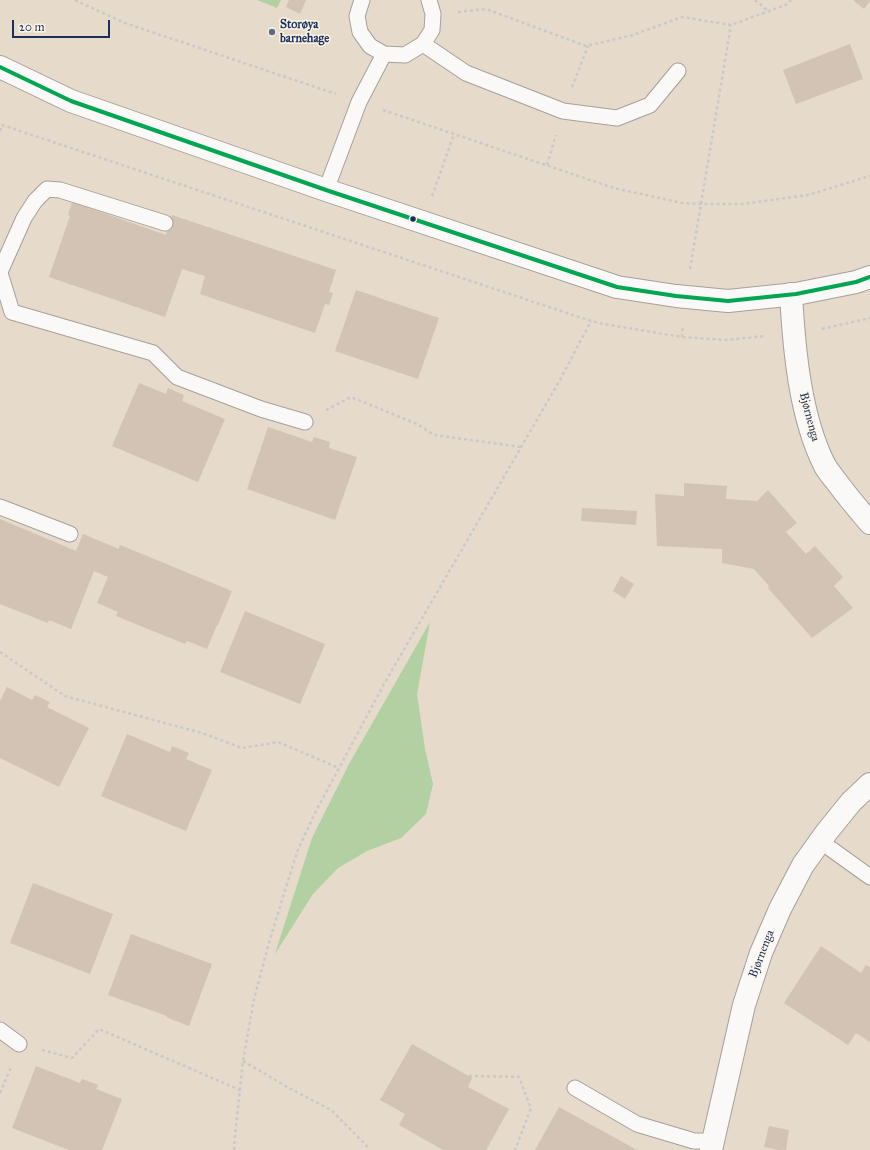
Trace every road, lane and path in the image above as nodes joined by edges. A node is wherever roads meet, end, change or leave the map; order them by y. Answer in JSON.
{"nodes":[{"id":1,"x":75,"y":0,"type":"edge"},
{"id":2,"x":362,"y":0,"type":"edge"},
{"id":3,"x":755,"y":0,"type":"edge"},
{"id":4,"x":791,"y":0,"type":"edge"},
{"id":5,"x":431,"y":7,"type":"edge"},
{"id":6,"x":769,"y":11,"type":"junction"},
{"id":7,"x":731,"y":25,"type":"junction"},
{"id":8,"x":423,"y":44,"type":"junction"},
{"id":9,"x":384,"y":54,"type":"junction"},
{"id":10,"x":0,"y":67,"type":"edge"},
{"id":11,"x":678,"y":71,"type":"dead end"},
{"id":12,"x":359,"y":102,"type":"junction"},
{"id":13,"x":454,"y":134,"type":"junction"},
{"id":14,"x":870,"y":176,"type":"edge"},
{"id":15,"x":326,"y":190,"type":"junction"},
{"id":16,"x":430,"y":202,"type":"dead end"},
{"id":17,"x":701,"y":204,"type":"junction"},
{"id":18,"x":165,"y":223,"type":"dead end"},
{"id":19,"x":0,"y":272,"type":"edge"},
{"id":20,"x":870,"y":277,"type":"edge"},
{"id":21,"x":791,"y":294,"type":"junction"},
{"id":22,"x":591,"y":321,"type":"dead end"},
{"id":23,"x":304,"y":422,"type":"joint"},
{"id":24,"x":521,"y":446,"type":"junction"},
{"id":25,"x":0,"y":507,"type":"edge"},
{"id":26,"x":870,"y":523,"type":"edge"},
{"id":27,"x":70,"y":534,"type":"dead end"},
{"id":28,"x":0,"y":652,"type":"edge"},
{"id":29,"x":339,"y":768,"type":"junction"},
{"id":30,"x":870,"y":784,"type":"edge"},
{"id":31,"x":820,"y":841,"type":"junction"},
{"id":32,"x":870,"y":877,"type":"edge"},
{"id":33,"x":0,"y":1030,"type":"edge"},
{"id":34,"x":19,"y":1044,"type":"junction"},
{"id":35,"x":243,"y":1061,"type":"junction"},
{"id":36,"x":469,"y":1076,"type":"dead end"},
{"id":37,"x":575,"y":1088,"type":"dead end"},
{"id":38,"x":240,"y":1090,"type":"junction"},
{"id":39,"x":0,"y":1094,"type":"edge"},
{"id":40,"x":712,"y":1146,"type":"edge"},
{"id":41,"x":234,"y":1150,"type":"edge"},
{"id":42,"x":368,"y":1150,"type":"edge"},
{"id":43,"x":515,"y":1150,"type":"edge"}],
"edges":[{"from":1,"to":12,"type":"path"},
{"from":2,"to":9,"type":"lane"},
{"from":3,"to":6,"type":"path"},
{"from":4,"to":6,"type":"path"},
{"from":5,"to":7,"type":"path"},
{"from":5,"to":8,"type":"lane"},
{"from":6,"to":7,"type":"path"},
{"from":7,"to":17,"type":"path"},
{"from":8,"to":9,"type":"lane"},
{"from":8,"to":11,"type":"lane"},
{"from":9,"to":12,"type":"lane"},
{"from":10,"to":15,"type":"street"},
{"from":12,"to":13,"type":"path"},
{"from":12,"to":15,"type":"lane"},
{"from":13,"to":16,"type":"path"},
{"from":13,"to":17,"type":"path"},
{"from":14,"to":17,"type":"path"},
{"from":15,"to":21,"type":"street"},
{"from":18,"to":19,"type":"lane"},
{"from":19,"to":23,"type":"lane"},
{"from":20,"to":21,"type":"street"},
{"from":21,"to":26,"type":"street","name":"Bjørnenga"},
{"from":22,"to":24,"type":"path"},
{"from":23,"to":24,"type":"path"},
{"from":24,"to":29,"type":"path"},
{"from":25,"to":27,"type":"lane"},
{"from":28,"to":29,"type":"path"},
{"from":29,"to":35,"type":"path"},
{"from":30,"to":31,"type":"street","name":"Bjørnenga"},
{"from":31,"to":32,"type":"lane"},
{"from":31,"to":40,"type":"street","name":"Bjørnenga"},
{"from":33,"to":34,"type":"lane"},
{"from":34,"to":38,"type":"path"},
{"from":34,"to":39,"type":"path"},
{"from":35,"to":38,"type":"path"},
{"from":35,"to":42,"type":"path"},
{"from":36,"to":43,"type":"path"},
{"from":37,"to":40,"type":"lane"},
{"from":38,"to":41,"type":"path"}]}
